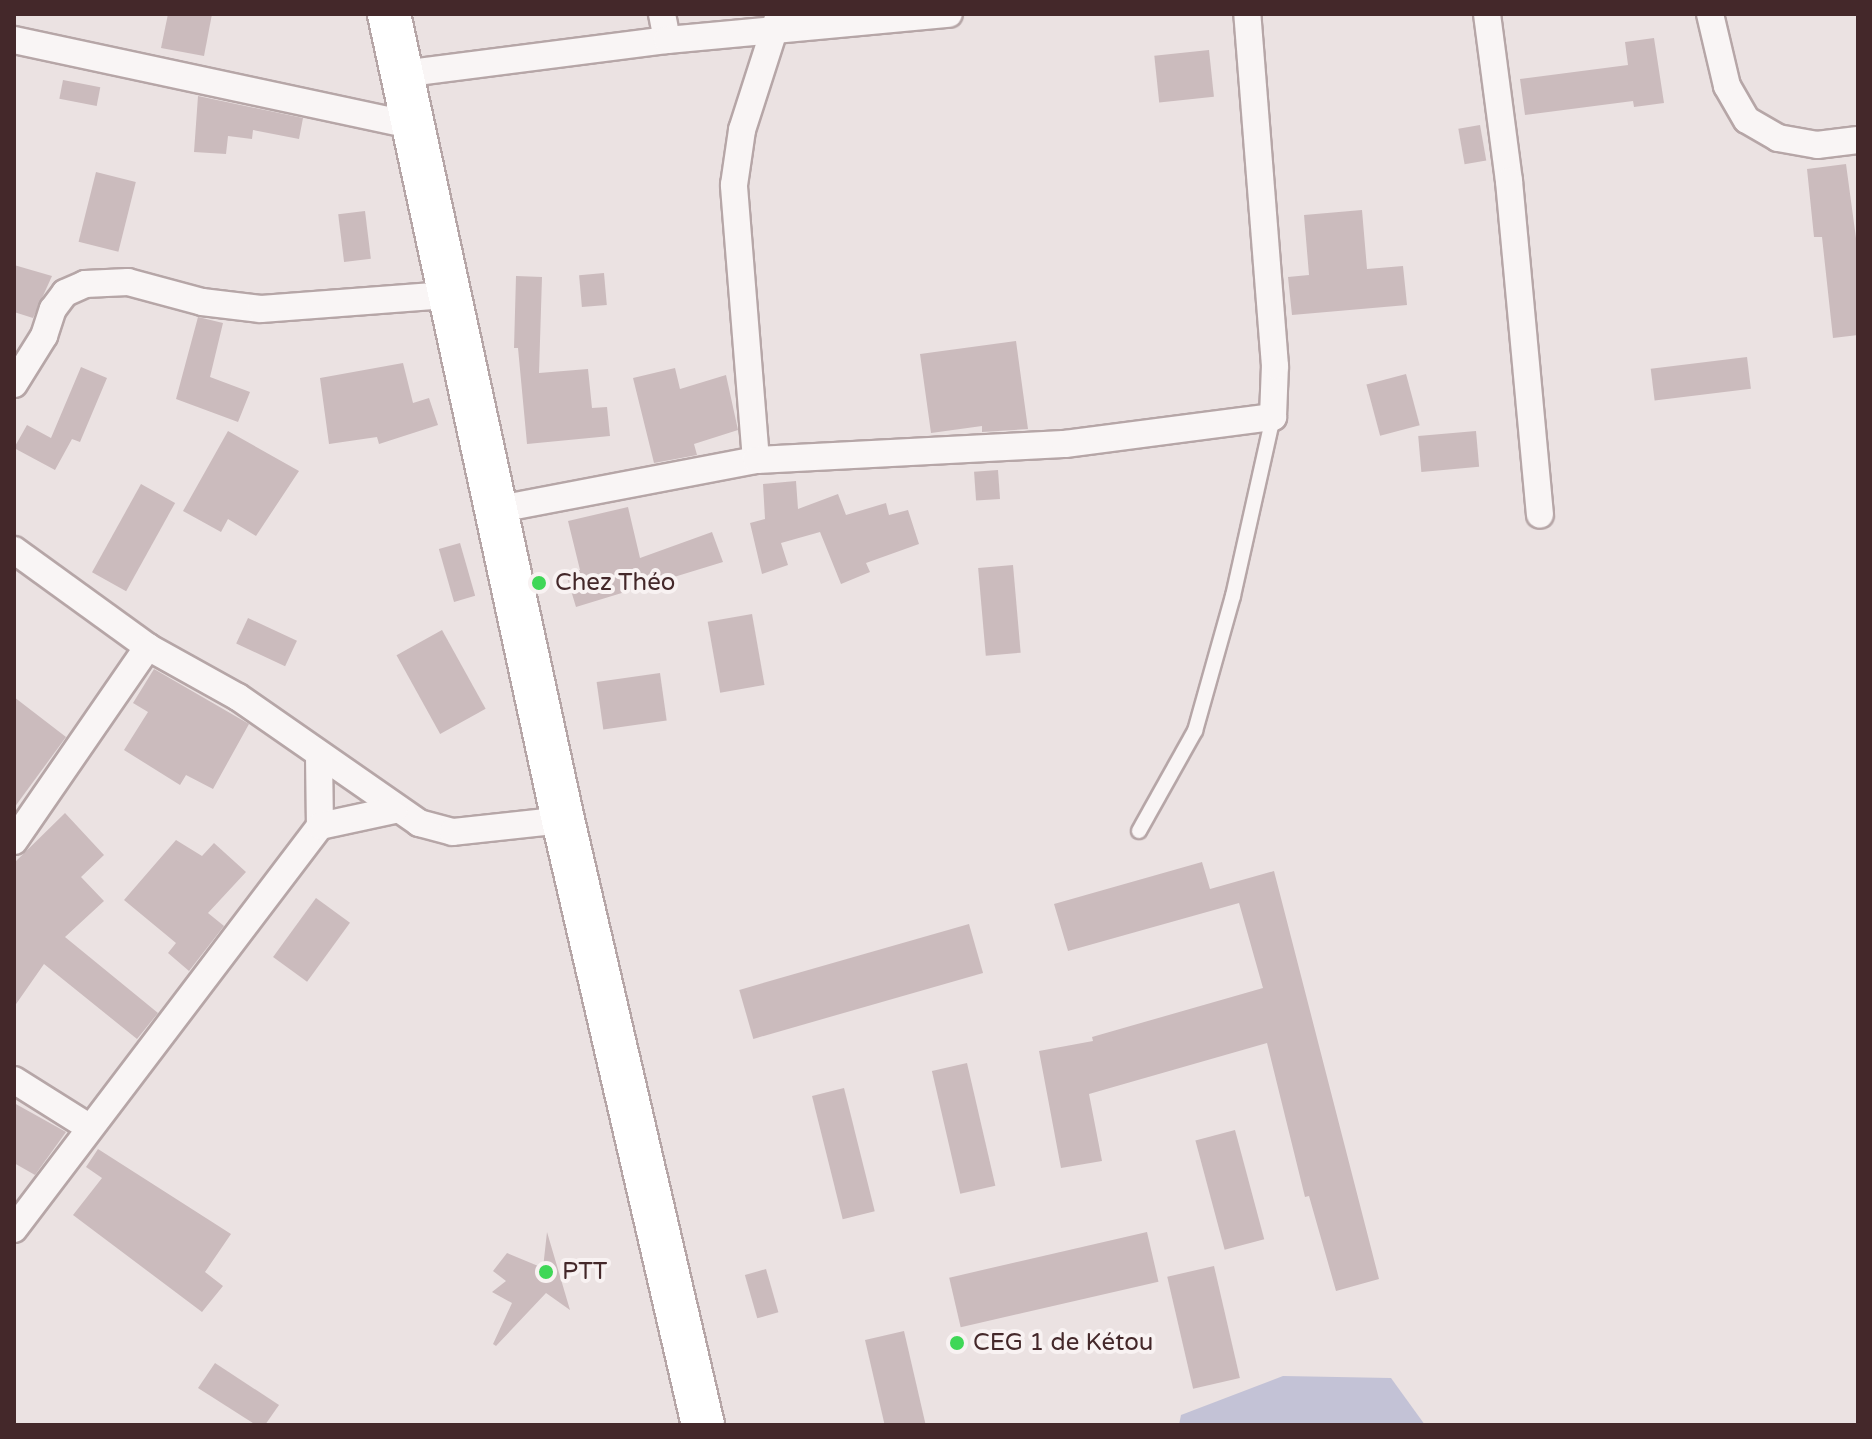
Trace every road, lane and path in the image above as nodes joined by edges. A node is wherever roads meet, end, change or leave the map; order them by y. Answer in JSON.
{"nodes":[{"id":1,"x":389,"y":14,"type":"edge"},
{"id":2,"x":949,"y":14,"type":"edge"},
{"id":3,"x":1247,"y":14,"type":"edge"},
{"id":4,"x":1487,"y":14,"type":"edge"},
{"id":5,"x":1710,"y":14,"type":"edge"},
{"id":6,"x":776,"y":22,"type":"edge"},
{"id":7,"x":665,"y":27,"type":"edge"},
{"id":8,"x":14,"y":40,"type":"edge"},
{"id":9,"x":402,"y":74,"type":"junction"},
{"id":10,"x":412,"y":125,"type":"junction"},
{"id":11,"x":1858,"y":140,"type":"edge"},
{"id":12,"x":446,"y":295,"type":"junction"},
{"id":13,"x":14,"y":384,"type":"edge"},
{"id":14,"x":1273,"y":417,"type":"junction"},
{"id":15,"x":756,"y":460,"type":"junction"},
{"id":16,"x":494,"y":510,"type":"junction"},
{"id":17,"x":1540,"y":515,"type":"dead end"},
{"id":18,"x":14,"y":550,"type":"edge"},
{"id":19,"x":148,"y":647,"type":"junction"},
{"id":20,"x":319,"y":756,"type":"junction"},
{"id":21,"x":394,"y":810,"type":"junction"},
{"id":22,"x":563,"y":820,"type":"junction"},
{"id":23,"x":320,"y":826,"type":"junction"},
{"id":24,"x":1139,"y":831,"type":"dead end"},
{"id":25,"x":14,"y":841,"type":"edge"},
{"id":26,"x":14,"y":1080,"type":"edge"},
{"id":27,"x":87,"y":1126,"type":"junction"},
{"id":28,"x":14,"y":1229,"type":"edge"},
{"id":29,"x":703,"y":1425,"type":"edge"}],
"edges":[{"from":1,"to":9,"type":"main road"},
{"from":2,"to":6,"type":"street"},
{"from":3,"to":14,"type":"street"},
{"from":4,"to":17,"type":"street"},
{"from":5,"to":11,"type":"street"},
{"from":6,"to":7,"type":"street"},
{"from":6,"to":15,"type":"street"},
{"from":7,"to":9,"type":"street"},
{"from":8,"to":10,"type":"street"},
{"from":9,"to":10,"type":"main road"},
{"from":10,"to":12,"type":"main road"},
{"from":12,"to":13,"type":"street"},
{"from":12,"to":16,"type":"main road"},
{"from":14,"to":15,"type":"street"},
{"from":14,"to":24,"type":"lane"},
{"from":15,"to":16,"type":"street"},
{"from":16,"to":22,"type":"main road"},
{"from":18,"to":19,"type":"street"},
{"from":19,"to":20,"type":"street"},
{"from":19,"to":25,"type":"street"},
{"from":20,"to":21,"type":"street"},
{"from":20,"to":23,"type":"street"},
{"from":21,"to":22,"type":"street"},
{"from":21,"to":23,"type":"street"},
{"from":22,"to":29,"type":"main road"},
{"from":23,"to":27,"type":"street"},
{"from":26,"to":27,"type":"street"},
{"from":27,"to":28,"type":"street"}]}
